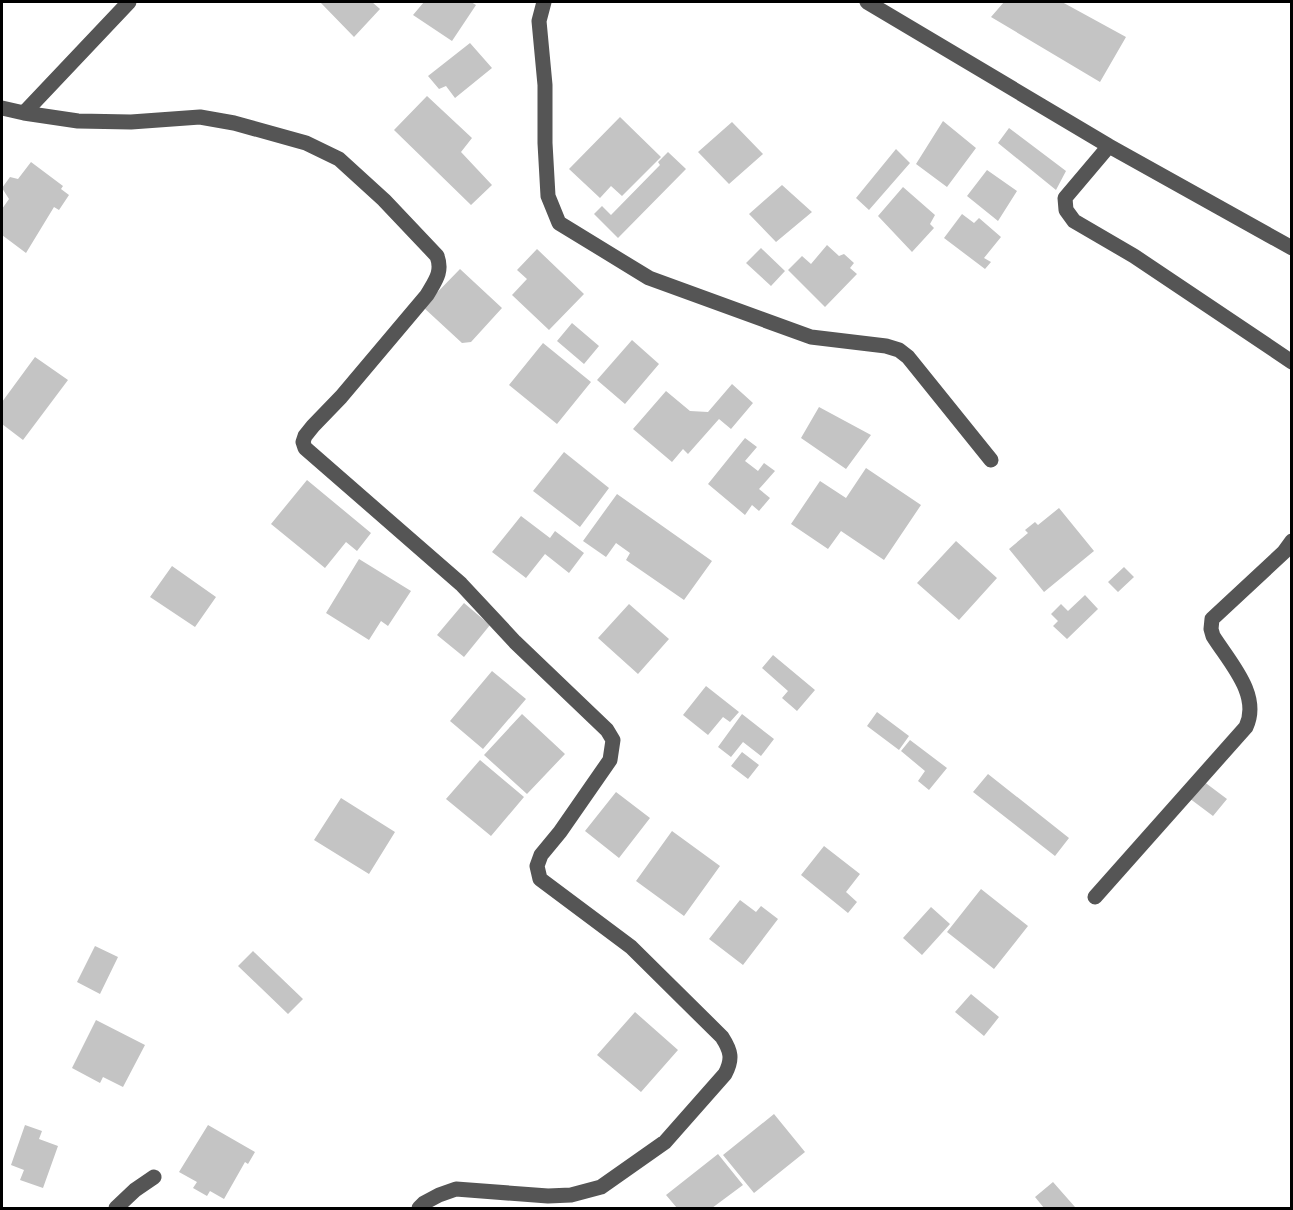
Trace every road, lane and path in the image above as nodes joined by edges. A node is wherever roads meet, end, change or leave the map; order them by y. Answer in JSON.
{"nodes":[{"id":1,"x":129,"y":2,"type":"edge"},
{"id":2,"x":544,"y":2,"type":"edge"},
{"id":3,"x":867,"y":2,"type":"edge"},
{"id":4,"x":2,"y":108,"type":"edge"},
{"id":5,"x":24,"y":113,"type":"junction"},
{"id":6,"x":1109,"y":146,"type":"junction"},
{"id":7,"x":1292,"y":248,"type":"edge"},
{"id":8,"x":1292,"y":362,"type":"edge"},
{"id":9,"x":991,"y":460,"type":"dead end"},
{"id":10,"x":1292,"y":541,"type":"edge"},
{"id":11,"x":1095,"y":897,"type":"dead end"},
{"id":12,"x":154,"y":1177,"type":"dead end"},
{"id":13,"x":116,"y":1209,"type":"edge"},
{"id":14,"x":419,"y":1209,"type":"edge"}],
"edges":[{"from":1,"to":5,"type":"street"},
{"from":2,"to":9,"type":"street"},
{"from":3,"to":6,"type":"street"},
{"from":4,"to":5,"type":"street"},
{"from":5,"to":14,"type":"street"},
{"from":6,"to":7,"type":"street"},
{"from":6,"to":8,"type":"street"},
{"from":10,"to":11,"type":"street"},
{"from":12,"to":13,"type":"street"}]}
